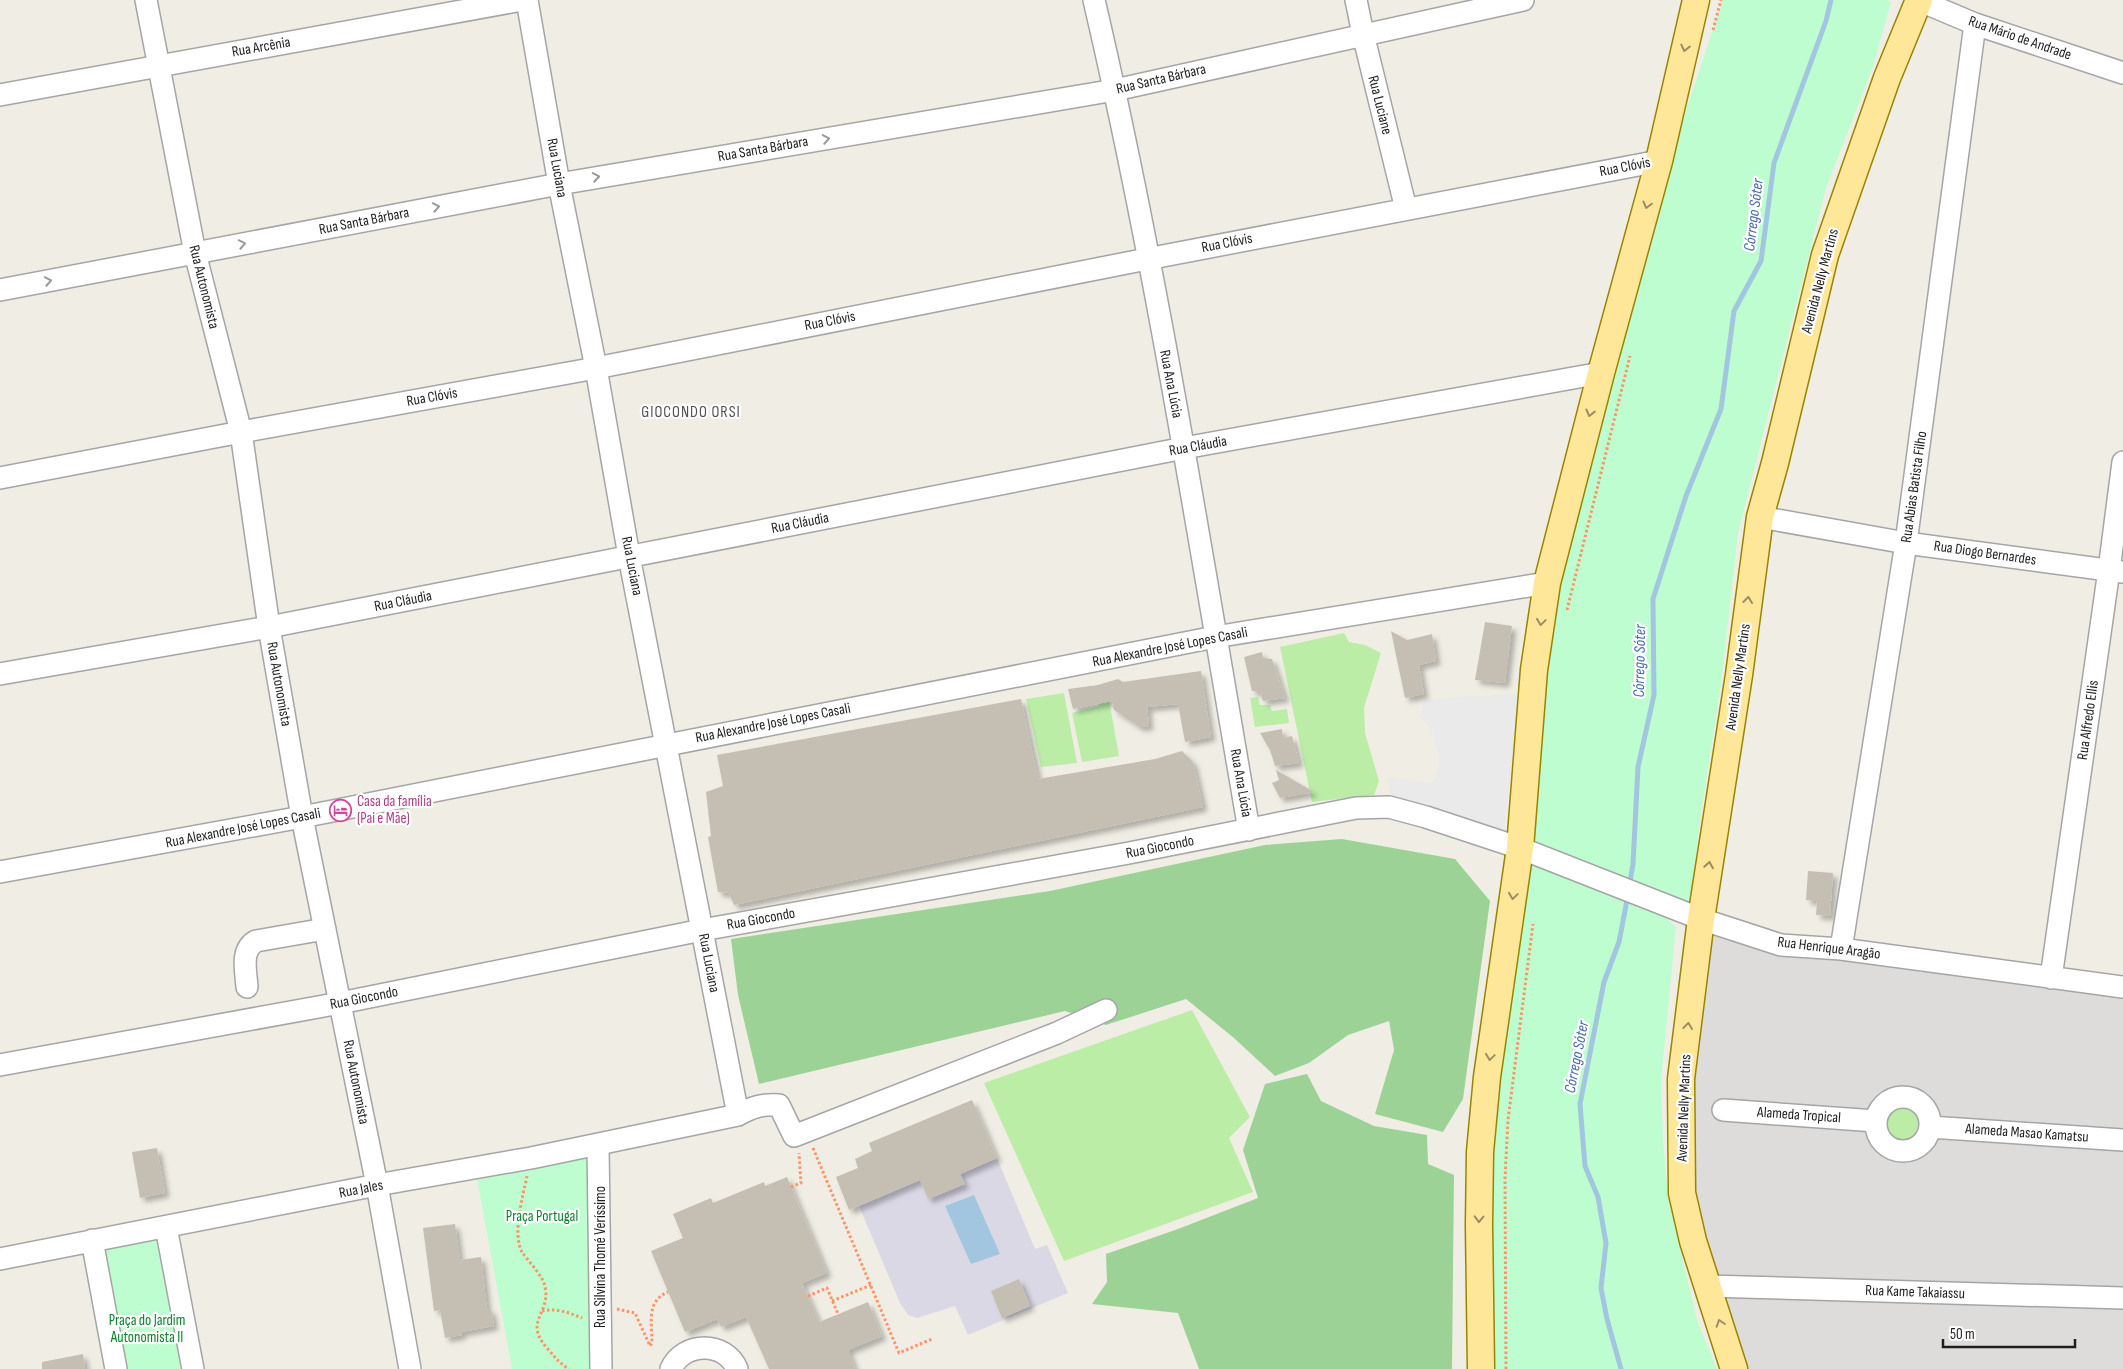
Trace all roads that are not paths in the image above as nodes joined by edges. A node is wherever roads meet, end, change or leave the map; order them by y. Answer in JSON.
{"nodes":[{"id":1,"x":146,"y":0,"type":"edge"},
{"id":2,"x":522,"y":0,"type":"edge"},
{"id":3,"x":527,"y":0,"type":"edge"},
{"id":4,"x":1094,"y":0,"type":"edge"},
{"id":5,"x":1356,"y":0,"type":"edge"},
{"id":6,"x":1523,"y":0,"type":"edge"},
{"id":7,"x":1696,"y":0,"type":"edge"},
{"id":8,"x":1919,"y":0,"type":"edge"},
{"id":9,"x":1975,"y":24,"type":"junction"},
{"id":10,"x":1362,"y":34,"type":"junction"},
{"id":11,"x":159,"y":66,"type":"junction"},
{"id":12,"x":2123,"y":73,"type":"edge"},
{"id":13,"x":1115,"y":90,"type":"junction"},
{"id":14,"x":0,"y":95,"type":"edge"},
{"id":15,"x":1659,"y":161,"type":"junction"},
{"id":16,"x":559,"y":184,"type":"junction"},
{"id":17,"x":1406,"y":209,"type":"junction"},
{"id":18,"x":194,"y":253,"type":"junction"},
{"id":19,"x":1147,"y":259,"type":"junction"},
{"id":20,"x":0,"y":290,"type":"edge"},
{"id":21,"x":596,"y":368,"type":"junction"},
{"id":22,"x":1601,"y":373,"type":"junction"},
{"id":23,"x":241,"y":432,"type":"junction"},
{"id":24,"x":1184,"y":448,"type":"junction"},
{"id":25,"x":2123,"y":462,"type":"edge"},
{"id":26,"x":0,"y":478,"type":"edge"},
{"id":27,"x":1760,"y":517,"type":"junction"},
{"id":28,"x":1906,"y":543,"type":"junction"},
{"id":29,"x":629,"y":556,"type":"junction"},
{"id":30,"x":2116,"y":571,"type":"edge"},
{"id":31,"x":1547,"y":583,"type":"junction"},
{"id":32,"x":269,"y":626,"type":"junction"},
{"id":33,"x":1216,"y":637,"type":"junction"},
{"id":34,"x":0,"y":674,"type":"edge"},
{"id":35,"x":667,"y":744,"type":"junction"},
{"id":36,"x":302,"y":817,"type":"junction"},
{"id":37,"x":1249,"y":830,"type":"junction"},
{"id":38,"x":1520,"y":848,"type":"junction"},
{"id":39,"x":0,"y":872,"type":"edge"},
{"id":40,"x":1701,"y":919,"type":"junction"},
{"id":41,"x":325,"y":929,"type":"junction"},
{"id":42,"x":702,"y":930,"type":"junction"},
{"id":43,"x":1841,"y":949,"type":"junction"},
{"id":44,"x":2051,"y":978,"type":"junction"},
{"id":45,"x":247,"y":987,"type":"dead end"},
{"id":46,"x":2123,"y":987,"type":"edge"},
{"id":47,"x":340,"y":1003,"type":"junction"},
{"id":48,"x":1106,"y":1010,"type":"dead end"},
{"id":49,"x":0,"y":1065,"type":"edge"},
{"id":50,"x":1723,"y":1110,"type":"dead end"},
{"id":51,"x":730,"y":1117,"type":"junction"},
{"id":52,"x":1876,"y":1121,"type":"junction"},
{"id":53,"x":1930,"y":1126,"type":"junction"},
{"id":54,"x":2123,"y":1140,"type":"edge"},
{"id":55,"x":598,"y":1145,"type":"junction"},
{"id":56,"x":377,"y":1185,"type":"junction"},
{"id":57,"x":166,"y":1227,"type":"junction"},
{"id":58,"x":92,"y":1240,"type":"junction"},
{"id":59,"x":0,"y":1259,"type":"edge"},
{"id":60,"x":1708,"y":1286,"type":"junction"},
{"id":61,"x":2123,"y":1298,"type":"edge"},
{"id":62,"x":116,"y":1369,"type":"edge"},
{"id":63,"x":193,"y":1369,"type":"edge"},
{"id":64,"x":410,"y":1369,"type":"edge"},
{"id":65,"x":600,"y":1369,"type":"edge"},
{"id":66,"x":671,"y":1369,"type":"edge"},
{"id":67,"x":737,"y":1369,"type":"edge"},
{"id":68,"x":1481,"y":1369,"type":"edge"},
{"id":69,"x":1734,"y":1369,"type":"edge"}],
"edges":[{"from":1,"to":11,"type":"street","name":"Rua Autonomista"},
{"from":2,"to":11,"type":"street","name":"Rua Arcênia"},
{"from":3,"to":16,"type":"street","name":"Rua Luciana"},
{"from":4,"to":13,"type":"street","name":"Rua Ana Lúcia"},
{"from":5,"to":10,"type":"street","name":"Rua Luciane"},
{"from":6,"to":10,"type":"street","name":"Rua Santa Bárbara"},
{"from":7,"to":15,"type":"main road","one_way":true},
{"from":8,"to":9,"type":"street","name":"Rua Mário de Andrade"},
{"from":8,"to":27,"type":"main road","name":"Avenida Nelly Martins"},
{"from":9,"to":12,"type":"street","name":"Rua Mário de Andrade"},
{"from":9,"to":28,"type":"street","name":"Rua Abias Batista Filho"},
{"from":10,"to":13,"type":"street","name":"Rua Santa Bárbara"},
{"from":10,"to":17,"type":"street","name":"Rua Luciane"},
{"from":11,"to":14,"type":"street","name":"Rua Arcênia"},
{"from":11,"to":18,"type":"street","name":"Rua Autonomista"},
{"from":16,"to":13,"type":"street","name":"Rua Santa Bárbara","one_way":true},
{"from":13,"to":19,"type":"street","name":"Rua Ana Lúcia"},
{"from":15,"to":17,"type":"street","name":"Rua Clóvis"},
{"from":15,"to":22,"type":"main road","one_way":true},
{"from":18,"to":16,"type":"street","name":"Rua Santa Bárbara","one_way":true},
{"from":16,"to":21,"type":"street","name":"Rua Luciana"},
{"from":17,"to":19,"type":"street","name":"Rua Clóvis"},
{"from":20,"to":18,"type":"street","name":"Rua Santa Bárbara","one_way":true},
{"from":18,"to":23,"type":"street","name":"Rua Autonomista"},
{"from":19,"to":21,"type":"street","name":"Rua Clóvis"},
{"from":19,"to":24,"type":"street","name":"Rua Ana Lúcia"},
{"from":21,"to":23,"type":"street","name":"Rua Clóvis"},
{"from":21,"to":29,"type":"street","name":"Rua Luciana"},
{"from":22,"to":24,"type":"street","name":"Rua Cláudia"},
{"from":22,"to":31,"type":"main road","one_way":true},
{"from":23,"to":26,"type":"street","name":"Rua Clóvis"},
{"from":23,"to":32,"type":"street","name":"Rua Autonomista"},
{"from":24,"to":29,"type":"street","name":"Rua Cláudia"},
{"from":24,"to":33,"type":"street","name":"Rua Ana Lúcia"},
{"from":25,"to":30,"type":"street","name":"Rua Alfredo Ellis"},
{"from":27,"to":28,"type":"street","name":"Rua Diogo Bernardes"},
{"from":40,"to":27,"type":"main road","name":"Avenida Nelly Martins","one_way":true},
{"from":28,"to":30,"type":"street","name":"Rua Diogo Bernardes"},
{"from":28,"to":43,"type":"street","name":"Rua Abias Batista Filho"},
{"from":29,"to":32,"type":"street","name":"Rua Cláudia"},
{"from":29,"to":35,"type":"street","name":"Rua Luciana"},
{"from":30,"to":44,"type":"street","name":"Rua Alfredo Ellis"},
{"from":31,"to":33,"type":"street","name":"Rua Alexandre José Lopes Casali"},
{"from":31,"to":38,"type":"main road","one_way":true},
{"from":32,"to":34,"type":"street","name":"Rua Cláudia"},
{"from":32,"to":36,"type":"street","name":"Rua Autonomista"},
{"from":33,"to":35,"type":"street","name":"Rua Alexandre José Lopes Casali"},
{"from":33,"to":37,"type":"street","name":"Rua Ana Lúcia"},
{"from":35,"to":36,"type":"street","name":"Rua Alexandre José Lopes Casali"},
{"from":35,"to":42,"type":"street","name":"Rua Luciana"},
{"from":36,"to":39,"type":"street","name":"Rua Alexandre José Lopes Casali"},
{"from":36,"to":41,"type":"street","name":"Rua Autonomista"},
{"from":37,"to":38,"type":"street","name":"Rua Giocondo"},
{"from":37,"to":42,"type":"street","name":"Rua Giocondo"},
{"from":38,"to":40,"type":"street","name":"Rua Henrique Aragão"},
{"from":38,"to":68,"type":"main road","one_way":true},
{"from":40,"to":43,"type":"street","name":"Rua Henrique Aragão"},
{"from":60,"to":40,"type":"main road","name":"Avenida Nelly Martins","one_way":true},
{"from":41,"to":45,"type":"street"},
{"from":41,"to":47,"type":"street","name":"Rua Autonomista"},
{"from":42,"to":47,"type":"street","name":"Rua Giocondo"},
{"from":42,"to":51,"type":"street","name":"Rua Luciana"},
{"from":43,"to":44,"type":"street","name":"Rua Henrique Aragão"},
{"from":44,"to":46,"type":"street","name":"Rua Henrique Aragão"},
{"from":47,"to":49,"type":"street","name":"Rua Giocondo"},
{"from":47,"to":56,"type":"street","name":"Rua Autonomista"},
{"from":48,"to":51,"type":"street","name":"Rua Jales"},
{"from":50,"to":52,"type":"street","name":"Alameda Tropical"},
{"from":51,"to":55,"type":"street","name":"Rua Jales"},
{"from":52,"to":53,"type":"street"},
{"from":52,"to":53,"type":"street"},
{"from":53,"to":54,"type":"street","name":"Alameda Masao Kamatsu"},
{"from":55,"to":56,"type":"street","name":"Rua Jales"},
{"from":55,"to":65,"type":"street","name":"Rua Silvina Thomé Veríssimo"},
{"from":56,"to":57,"type":"street","name":"Rua Jales"},
{"from":56,"to":64,"type":"street","name":"Rua Autonomista"},
{"from":57,"to":58,"type":"street","name":"Rua Jales"},
{"from":57,"to":63,"type":"street"},
{"from":58,"to":59,"type":"street","name":"Rua Jales"},
{"from":58,"to":62,"type":"street"},
{"from":60,"to":61,"type":"street","name":"Rua Kame Takaiassu"},
{"from":69,"to":60,"type":"main road","name":"Avenida Nelly Martins","one_way":true},
{"from":66,"to":67,"type":"street"}]}
